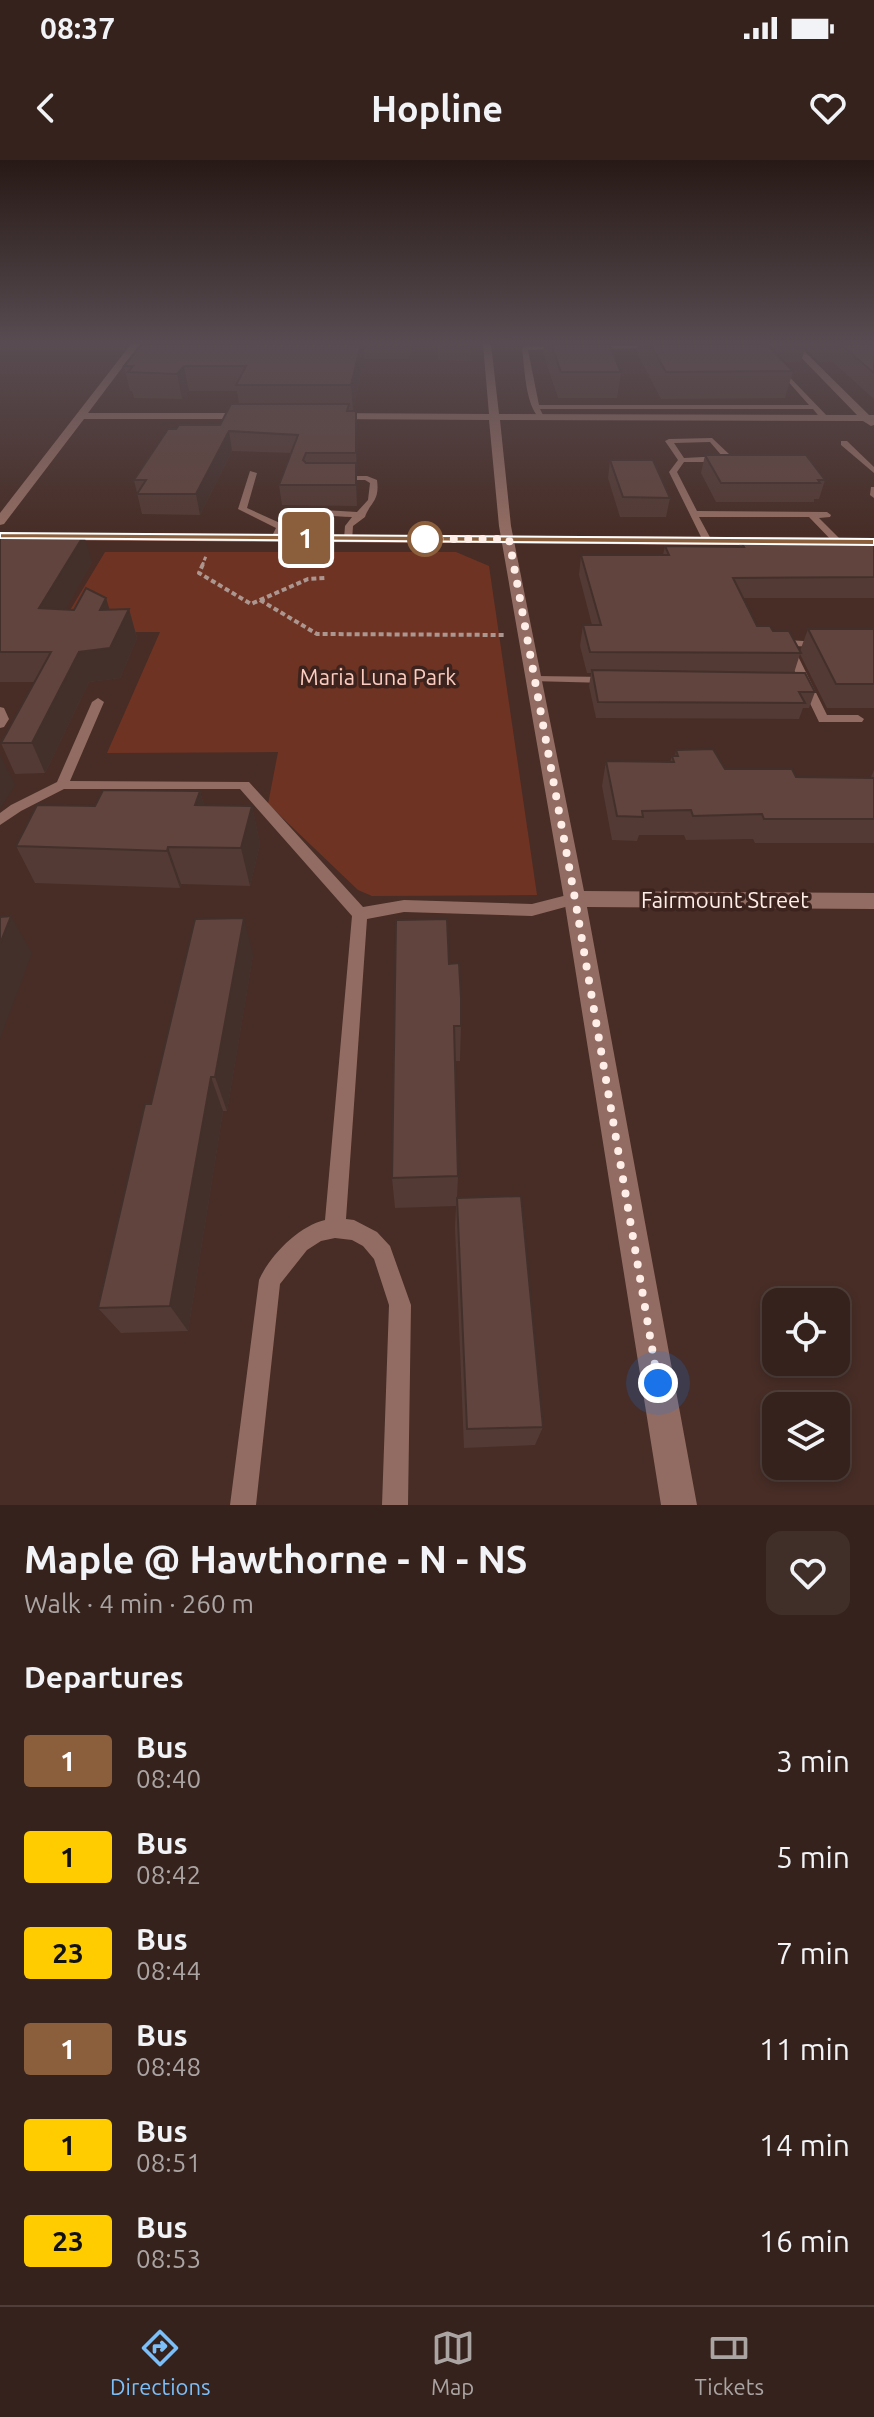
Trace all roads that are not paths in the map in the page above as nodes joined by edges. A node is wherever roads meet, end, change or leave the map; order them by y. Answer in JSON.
{"nodes":[{"id":1,"x":88,"y":407,"type":"edge"},
{"id":2,"x":492,"y":407,"type":"edge"},
{"id":3,"x":537,"y":407,"type":"edge"},
{"id":4,"x":815,"y":407,"type":"joint"},
{"id":5,"x":857,"y":407,"type":"edge"},
{"id":6,"x":538,"y":412,"type":"junction"},
{"id":7,"x":81,"y":416,"type":"junction"},
{"id":8,"x":260,"y":416,"type":"edge"},
{"id":9,"x":324,"y":416,"type":"edge"},
{"id":10,"x":493,"y":416,"type":"junction"},
{"id":11,"x":825,"y":418,"type":"junction"},
{"id":12,"x":872,"y":421,"type":"edge"},
{"id":13,"x":844,"y":443,"type":"dead end"},
{"id":14,"x":682,"y":460,"type":"junction"},
{"id":15,"x":874,"y":471,"type":"edge"},
{"id":16,"x":253,"y":473,"type":"dead end"},
{"id":17,"x":325,"y":478,"type":"edge"},
{"id":18,"x":693,"y":514,"type":"junction"},
{"id":19,"x":362,"y":515,"type":"junction"},
{"id":20,"x":811,"y":515,"type":"junction"},
{"id":21,"x":827,"y":515,"type":"dead end"},
{"id":22,"x":0,"y":521,"type":"edge"},
{"id":23,"x":277,"y":532,"type":"junction"},
{"id":24,"x":44,"y":536,"type":"edge"},
{"id":25,"x":349,"y":539,"type":"junction"},
{"id":26,"x":509,"y":539,"type":"junction"},
{"id":27,"x":707,"y":541,"type":"junction"},
{"id":28,"x":838,"y":542,"type":"junction"},
{"id":29,"x":874,"y":542,"type":"edge"},
{"id":30,"x":817,"y":644,"type":"edge"},
{"id":31,"x":535,"y":679,"type":"junction"},
{"id":32,"x":617,"y":680,"type":"edge"},
{"id":33,"x":789,"y":682,"type":"edge"},
{"id":34,"x":805,"y":682,"type":"junction"},
{"id":35,"x":98,"y":702,"type":"dead end"},
{"id":36,"x":0,"y":711,"type":"edge"},
{"id":37,"x":858,"y":719,"type":"dead end"},
{"id":38,"x":0,"y":724,"type":"edge"},
{"id":39,"x":62,"y":785,"type":"junction"},
{"id":40,"x":0,"y":820,"type":"edge"},
{"id":41,"x":575,"y":899,"type":"junction"},
{"id":42,"x":874,"y":901,"type":"edge"},
{"id":43,"x":360,"y":914,"type":"junction"},
{"id":44,"x":335,"y":1228,"type":"junction"},
{"id":45,"x":243,"y":1505,"type":"edge"},
{"id":46,"x":395,"y":1505,"type":"edge"},
{"id":47,"x":679,"y":1505,"type":"edge"}],
"edges":[{"from":1,"to":7,"type":"street"},
{"from":2,"to":10,"type":"street"},
{"from":3,"to":6,"type":"lane"},
{"from":4,"to":6,"type":"lane"},
{"from":4,"to":11,"type":"lane"},
{"from":5,"to":12,"type":"street"},
{"from":6,"to":10,"type":"street"},
{"from":6,"to":11,"type":"street"},
{"from":7,"to":8,"type":"street"},
{"from":7,"to":22,"type":"street"},
{"from":9,"to":10,"type":"street"},
{"from":10,"to":26,"type":"street"},
{"from":11,"to":12,"type":"street"},
{"from":13,"to":15,"type":"lane"},
{"from":14,"to":14,"type":"lane"},
{"from":14,"to":18,"type":"lane"},
{"from":16,"to":23,"type":"lane"},
{"from":17,"to":19,"type":"lane"},
{"from":18,"to":20,"type":"lane"},
{"from":18,"to":27,"type":"lane"},
{"from":19,"to":23,"type":"lane"},
{"from":19,"to":25,"type":"lane"},
{"from":20,"to":21,"type":"lane"},
{"from":20,"to":28,"type":"lane"},
{"from":23,"to":24,"type":"main road"},
{"from":23,"to":25,"type":"main road"},
{"from":25,"to":26,"type":"main road"},
{"from":26,"to":27,"type":"main road"},
{"from":26,"to":31,"type":"street"},
{"from":27,"to":28,"type":"main road"},
{"from":28,"to":29,"type":"main road"},
{"from":30,"to":34,"type":"lane"},
{"from":31,"to":32,"type":"lane"},
{"from":31,"to":41,"type":"street"},
{"from":33,"to":34,"type":"lane"},
{"from":34,"to":37,"type":"lane"},
{"from":35,"to":39,"type":"lane"},
{"from":36,"to":38,"type":"lane"},
{"from":39,"to":40,"type":"lane"},
{"from":39,"to":43,"type":"lane"},
{"from":41,"to":42,"type":"street","name":"Fairmount Street"},
{"from":41,"to":43,"type":"lane"},
{"from":41,"to":47,"type":"street"},
{"from":43,"to":44,"type":"lane"},
{"from":44,"to":45,"type":"lane"},
{"from":44,"to":46,"type":"lane"}]}
